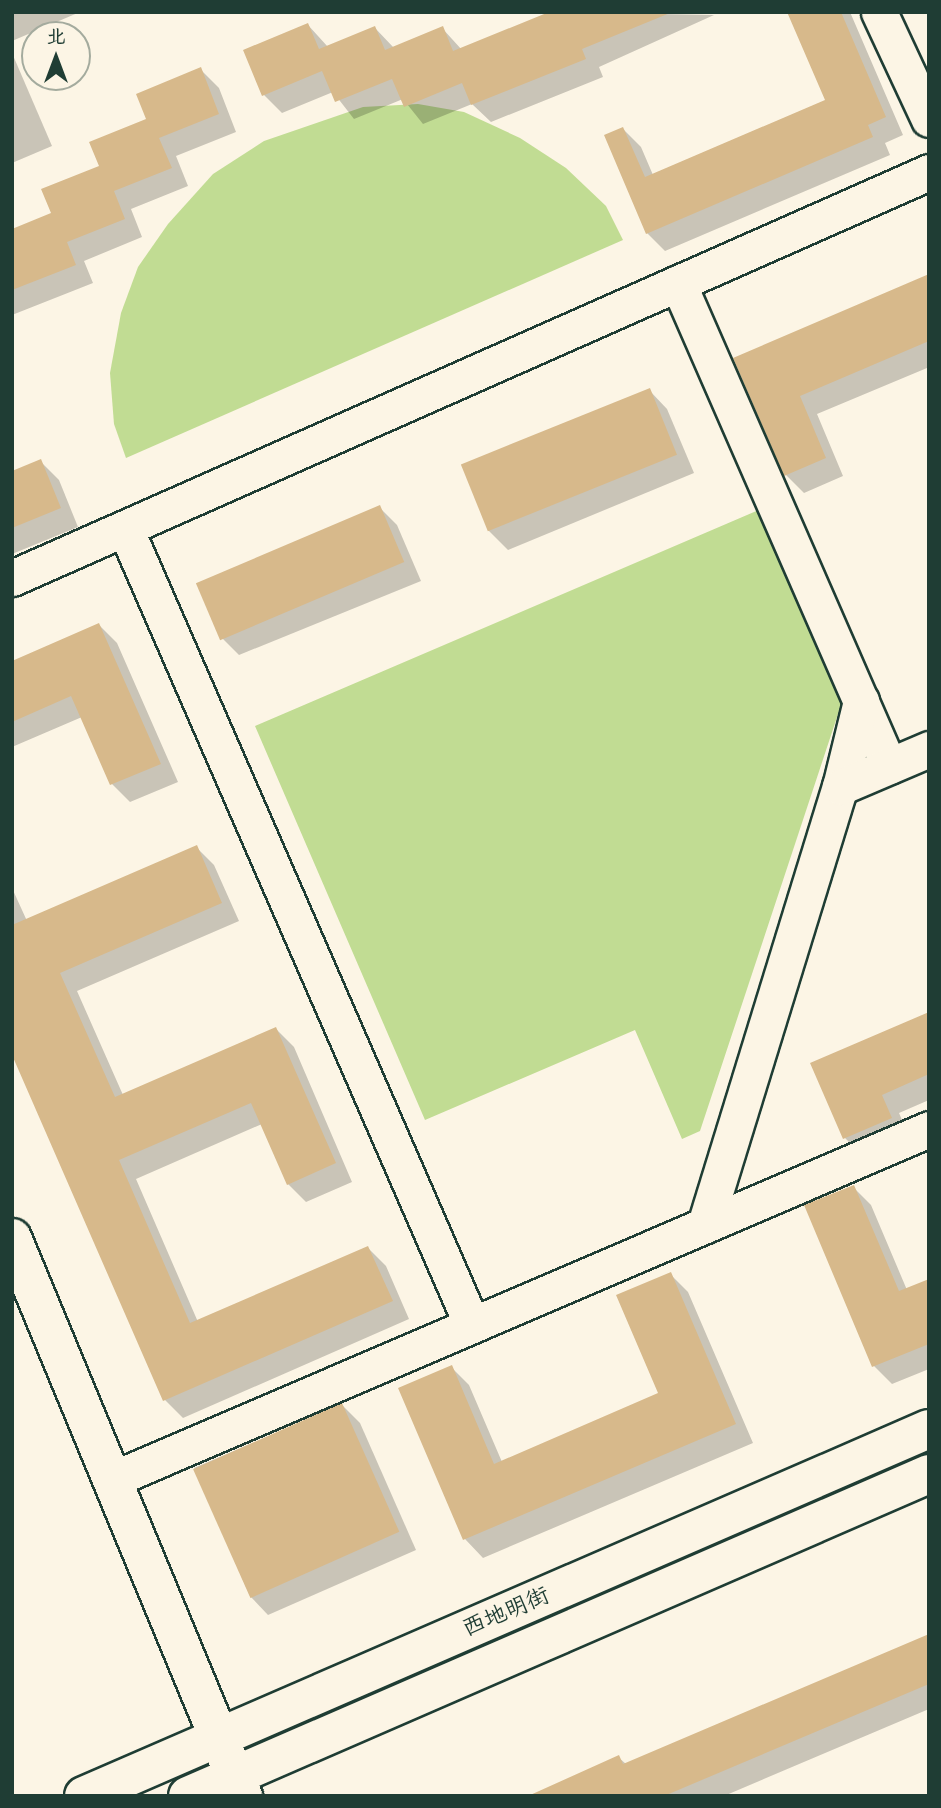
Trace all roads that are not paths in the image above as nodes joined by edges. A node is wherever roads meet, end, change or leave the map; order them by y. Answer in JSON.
{"nodes":[{"id":1,"x":879,"y":12,"type":"edge"},
{"id":2,"x":929,"y":119,"type":"edge"},
{"id":3,"x":929,"y":172,"type":"edge"},
{"id":4,"x":678,"y":283,"type":"junction"},
{"id":5,"x":125,"y":528,"type":"junction"},
{"id":6,"x":12,"y":578,"type":"edge"},
{"id":7,"x":861,"y":701,"type":"junction"},
{"id":8,"x":929,"y":749,"type":"edge"},
{"id":9,"x":889,"y":766,"type":"junction"},
{"id":10,"x":840,"y":787,"type":"junction"},
{"id":11,"x":929,"y":1129,"type":"edge"},
{"id":12,"x":705,"y":1225,"type":"junction"},
{"id":13,"x":12,"y":1238,"type":"edge"},
{"id":14,"x":472,"y":1325,"type":"junction"},
{"id":15,"x":929,"y":1429,"type":"edge"},
{"id":16,"x":929,"y":1474,"type":"edge"},
{"id":17,"x":111,"y":1480,"type":"junction"},
{"id":18,"x":217,"y":1738,"type":"junction"},
{"id":19,"x":239,"y":1786,"type":"edge"},
{"id":20,"x":84,"y":1796,"type":"edge"},
{"id":21,"x":188,"y":1796,"type":"edge"}],
"edges":[{"from":1,"to":2,"type":"street"},
{"from":3,"to":4,"type":"street"},
{"from":4,"to":5,"type":"street"},
{"from":4,"to":7,"type":"street"},
{"from":5,"to":6,"type":"street"},
{"from":5,"to":14,"type":"street"},
{"from":7,"to":9,"type":"street"},
{"from":7,"to":10,"type":"street"},
{"from":8,"to":9,"type":"street"},
{"from":9,"to":10,"type":"street"},
{"from":10,"to":12,"type":"street"},
{"from":11,"to":12,"type":"street"},
{"from":12,"to":14,"type":"street"},
{"from":13,"to":17,"type":"main road"},
{"from":14,"to":17,"type":"street"},
{"from":15,"to":18,"type":"main road","name":"西地明街"},
{"from":16,"to":19,"type":"main road","name":"西地明街"},
{"from":17,"to":18,"type":"main road"},
{"from":18,"to":19,"type":"main road"},
{"from":18,"to":20,"type":"main road","name":"西地明街"},
{"from":19,"to":21,"type":"main road","name":"西地明街"}]}
